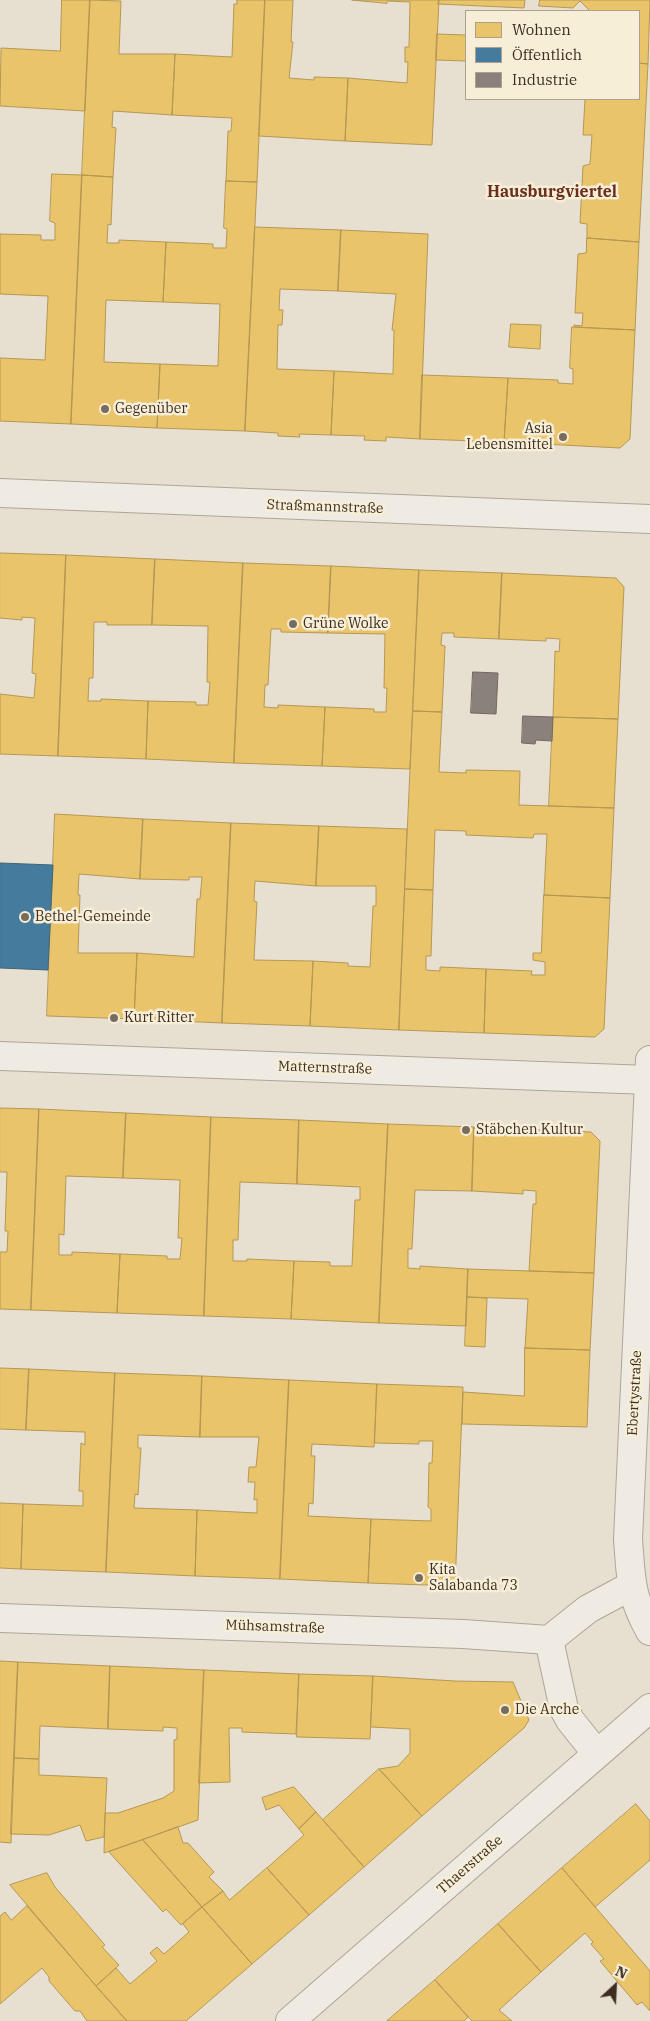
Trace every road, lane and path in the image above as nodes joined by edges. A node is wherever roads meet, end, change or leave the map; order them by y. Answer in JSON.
{"nodes":[{"id":1,"x":0,"y":494,"type":"edge"},
{"id":2,"x":650,"y":519,"type":"edge"},
{"id":3,"x":0,"y":1056,"type":"edge"},
{"id":4,"x":650,"y":1070,"type":"edge"},
{"id":5,"x":631,"y":1586,"type":"junction"},
{"id":6,"x":0,"y":1618,"type":"edge"},
{"id":7,"x":650,"y":1631,"type":"edge"},
{"id":8,"x":549,"y":1640,"type":"junction"},
{"id":9,"x":650,"y":1708,"type":"edge"},
{"id":10,"x":597,"y":1754,"type":"junction"},
{"id":11,"x":290,"y":2021,"type":"edge"}],
"edges":[{"from":1,"to":2,"type":"street","name":"Straßmannstraße"},
{"from":3,"to":4,"type":"street","name":"Matternstraße"},
{"from":4,"to":5,"type":"street","name":"Ebertystraße"},
{"from":5,"to":7,"type":"street","name":"Ebertystraße"},
{"from":5,"to":8,"type":"street"},
{"from":6,"to":8,"type":"street","name":"Mühsamstraße"},
{"from":8,"to":10,"type":"street"},
{"from":9,"to":10,"type":"street","name":"Thaerstraße"},
{"from":10,"to":11,"type":"street","name":"Thaerstraße"}]}
